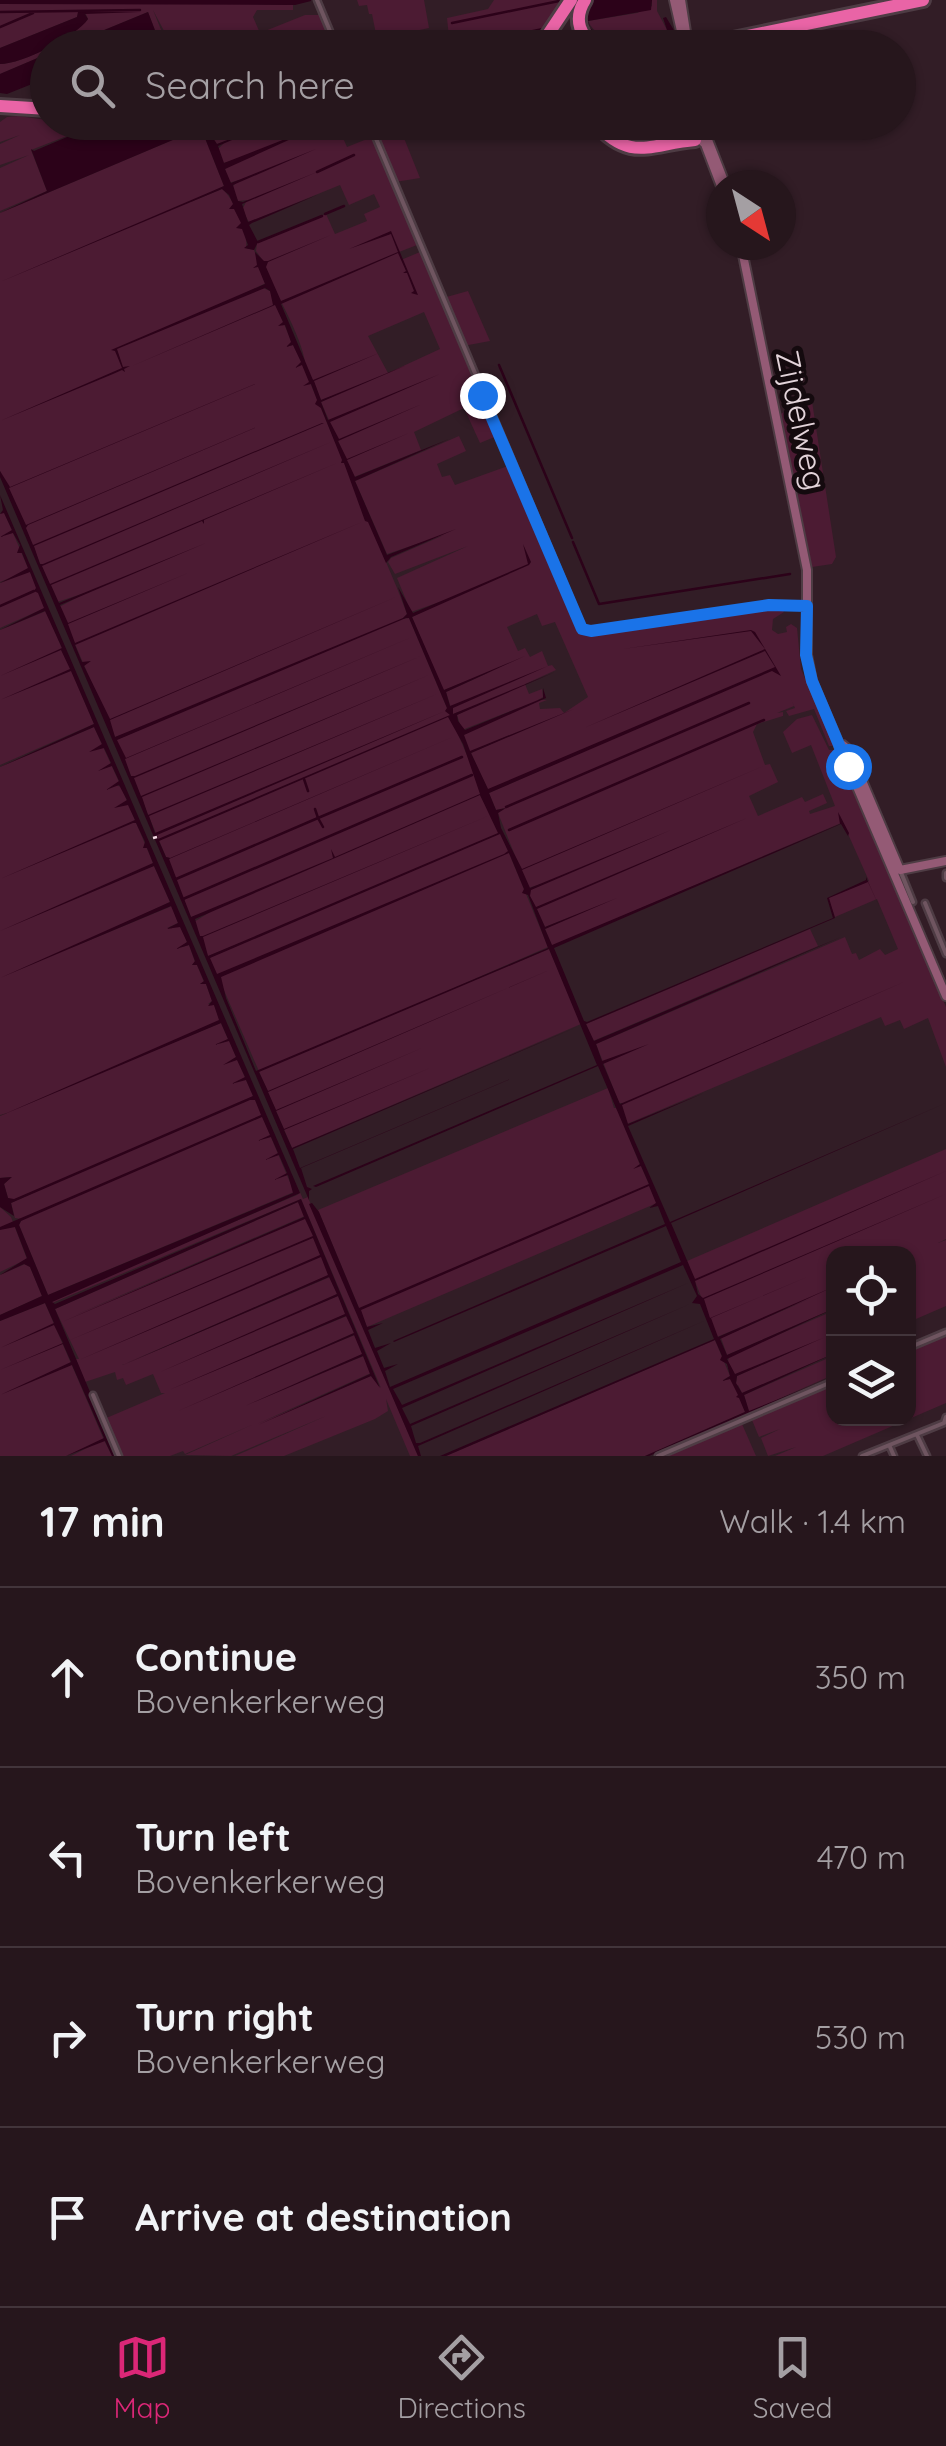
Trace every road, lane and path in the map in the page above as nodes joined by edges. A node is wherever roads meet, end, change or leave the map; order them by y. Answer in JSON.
{"nodes":[{"id":1,"x":317,"y":0,"type":"edge"},
{"id":2,"x":570,"y":0,"type":"edge"},
{"id":3,"x":585,"y":0,"type":"edge"},
{"id":4,"x":679,"y":0,"type":"edge"},
{"id":5,"x":896,"y":0,"type":"edge"},
{"id":6,"x":923,"y":0,"type":"edge"},
{"id":7,"x":330,"y":30,"type":"edge"},
{"id":8,"x":551,"y":30,"type":"edge"},
{"id":9,"x":581,"y":30,"type":"edge"},
{"id":10,"x":686,"y":30,"type":"edge"},
{"id":11,"x":761,"y":30,"type":"edge"},
{"id":12,"x":770,"y":30,"type":"edge"},
{"id":13,"x":0,"y":106,"type":"edge"},
{"id":14,"x":30,"y":108,"type":"edge"},
{"id":15,"x":375,"y":140,"type":"edge"},
{"id":16,"x":611,"y":140,"type":"edge"},
{"id":17,"x":623,"y":140,"type":"edge"},
{"id":18,"x":676,"y":140,"type":"joint"},
{"id":19,"x":705,"y":140,"type":"edge"},
{"id":20,"x":717,"y":170,"type":"edge"},
{"id":21,"x":744,"y":260,"type":"edge"},
{"id":22,"x":807,"y":606,"type":"junction"},
{"id":23,"x":837,"y":747,"type":"junction"},
{"id":24,"x":946,"y":862,"type":"edge"},
{"id":25,"x":900,"y":870,"type":"junction"},
{"id":26,"x":913,"y":902,"type":"dead end"},
{"id":27,"x":926,"y":902,"type":"dead end"},
{"id":28,"x":946,"y":954,"type":"edge"},
{"id":29,"x":946,"y":996,"type":"edge"},
{"id":30,"x":946,"y":1332,"type":"edge"},
{"id":31,"x":916,"y":1345,"type":"edge"},
{"id":32,"x":826,"y":1383,"type":"edge"},
{"id":33,"x":93,"y":1395,"type":"dead end"},
{"id":34,"x":945,"y":1422,"type":"edge"},
{"id":35,"x":917,"y":1435,"type":"junction"},
{"id":36,"x":890,"y":1447,"type":"junction"},
{"id":37,"x":119,"y":1456,"type":"edge"},
{"id":38,"x":658,"y":1456,"type":"edge"},
{"id":39,"x":862,"y":1456,"type":"edge"},
{"id":40,"x":894,"y":1456,"type":"edge"},
{"id":41,"x":926,"y":1456,"type":"edge"}],
"edges":[{"from":1,"to":7,"type":"street"},
{"from":2,"to":8,"type":"highway"},
{"from":3,"to":9,"type":"highway"},
{"from":4,"to":10,"type":"main road"},
{"from":5,"to":11,"type":"highway"},
{"from":6,"to":12,"type":"highway"},
{"from":13,"to":14,"type":"highway"},
{"from":15,"to":22,"type":"street"},
{"from":16,"to":18,"type":"highway"},
{"from":17,"to":18,"type":"highway"},
{"from":19,"to":20,"type":"main road"},
{"from":21,"to":22,"type":"main road","name":"Zijdelweg"},
{"from":22,"to":23,"type":"main road","name":"Zijdelweg"},
{"from":23,"to":25,"type":"main road"},
{"from":23,"to":29,"type":"main road"},
{"from":24,"to":25,"type":"main road"},
{"from":25,"to":26,"type":"street"},
{"from":27,"to":28,"type":"street"},
{"from":30,"to":31,"type":"street"},
{"from":32,"to":38,"type":"street"},
{"from":33,"to":37,"type":"street"},
{"from":34,"to":35,"type":"street"},
{"from":35,"to":36,"type":"street"},
{"from":35,"to":41,"type":"street"},
{"from":36,"to":39,"type":"street"},
{"from":36,"to":40,"type":"street"}]}
